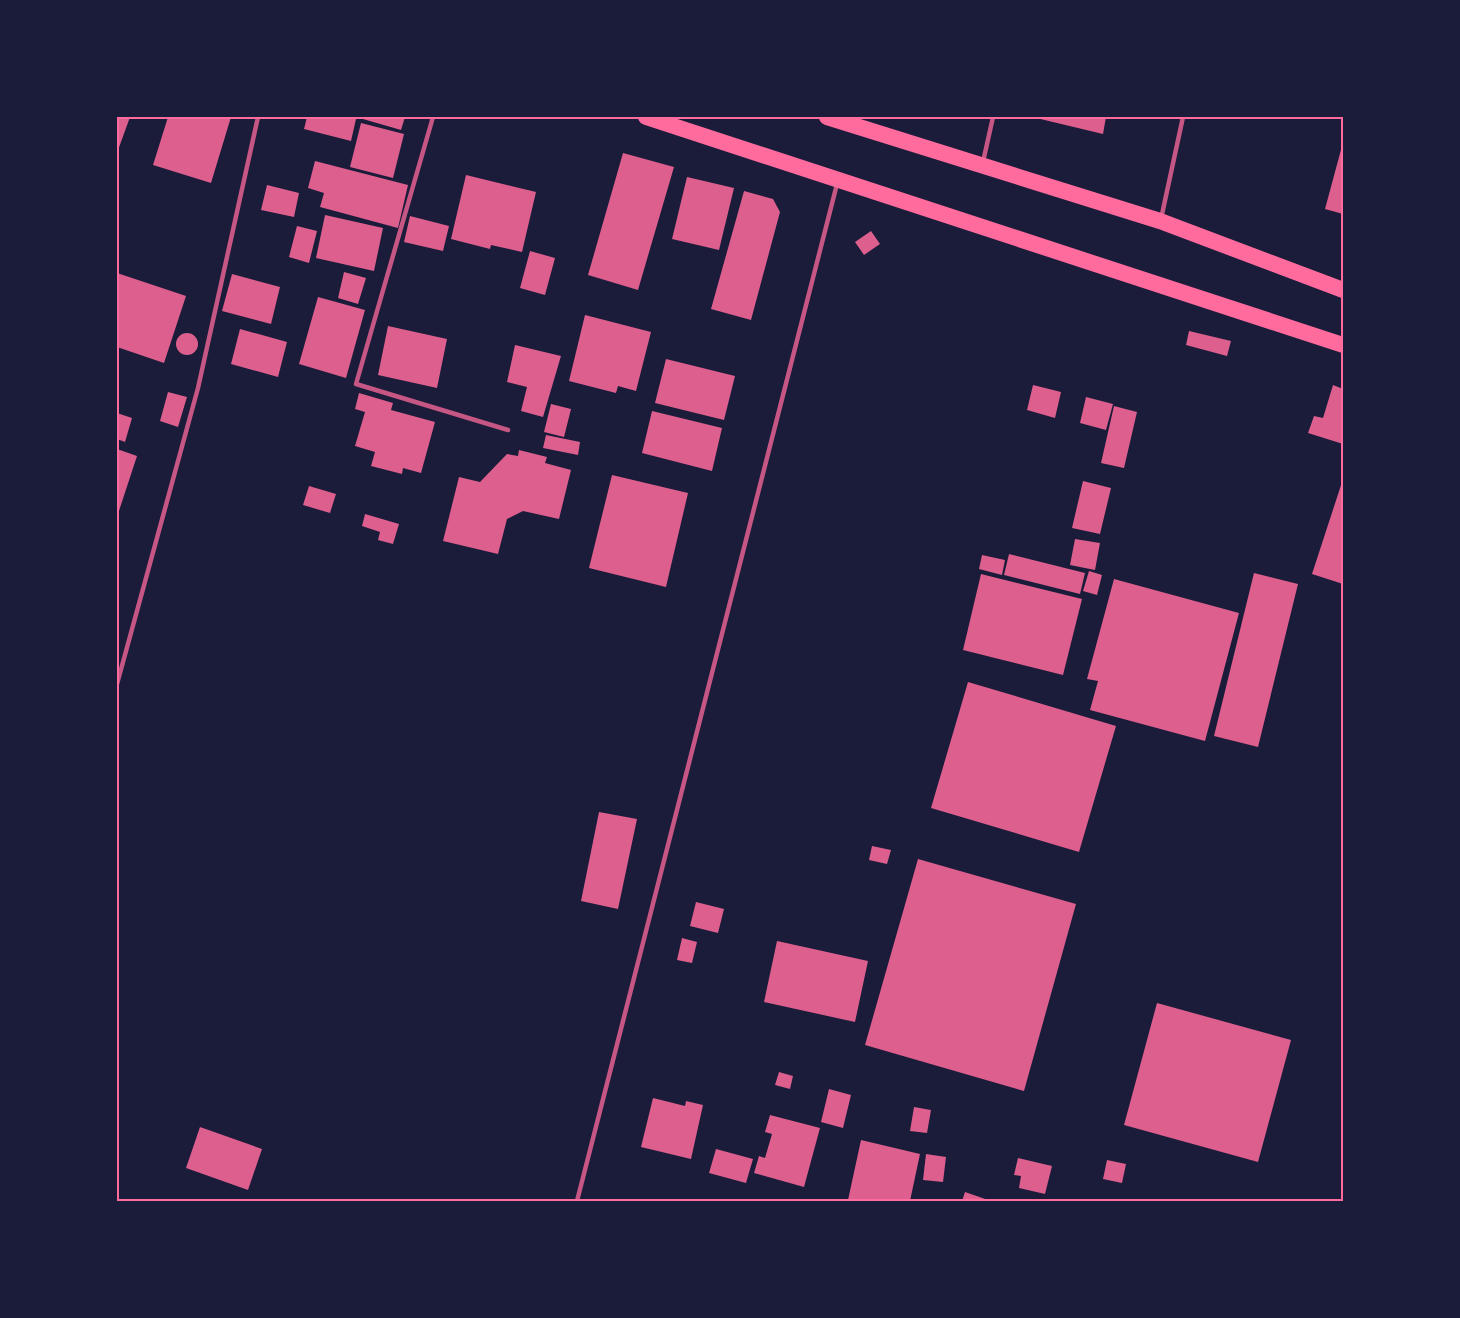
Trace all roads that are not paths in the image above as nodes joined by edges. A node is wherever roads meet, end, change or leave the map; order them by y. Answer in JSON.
{"nodes":[{"id":1,"x":258,"y":117,"type":"edge"},
{"id":2,"x":433,"y":117,"type":"edge"},
{"id":3,"x":646,"y":117,"type":"edge"},
{"id":4,"x":827,"y":117,"type":"edge"},
{"id":5,"x":993,"y":117,"type":"edge"},
{"id":6,"x":1183,"y":117,"type":"edge"},
{"id":7,"x":981,"y":167,"type":"junction"},
{"id":8,"x":838,"y":182,"type":"junction"},
{"id":9,"x":1160,"y":221,"type":"junction"},
{"id":10,"x":1343,"y":290,"type":"edge"},
{"id":11,"x":1343,"y":345,"type":"edge"},
{"id":12,"x":508,"y":430,"type":"dead end"},
{"id":13,"x":117,"y":684,"type":"edge"},
{"id":14,"x":577,"y":1201,"type":"edge"}],
"edges":[{"from":1,"to":13,"type":"lane"},
{"from":2,"to":12,"type":"lane"},
{"from":3,"to":8,"type":"highway"},
{"from":4,"to":7,"type":"highway"},
{"from":5,"to":7,"type":"lane"},
{"from":6,"to":9,"type":"lane"},
{"from":7,"to":9,"type":"highway"},
{"from":8,"to":11,"type":"highway"},
{"from":8,"to":14,"type":"lane"},
{"from":9,"to":10,"type":"highway"}]}
